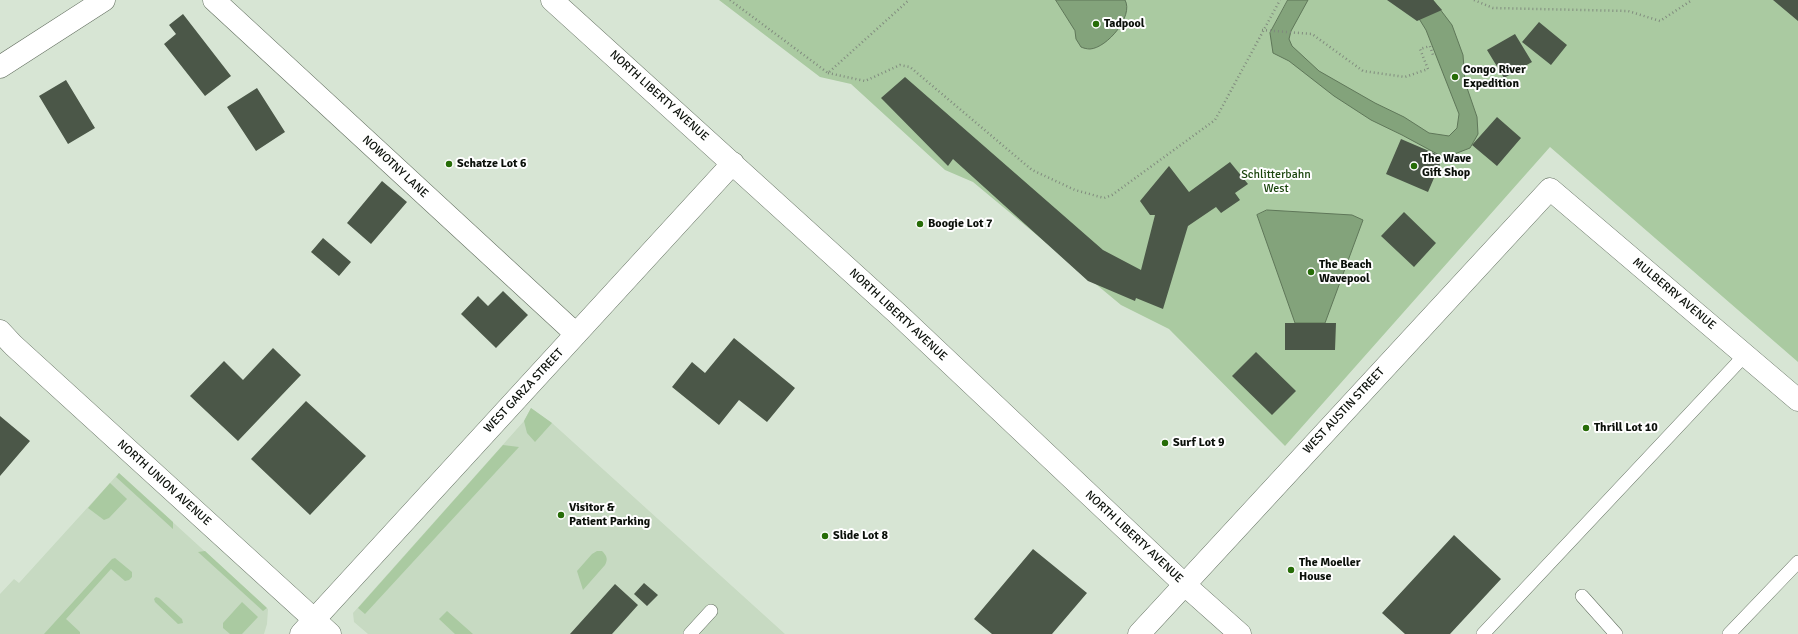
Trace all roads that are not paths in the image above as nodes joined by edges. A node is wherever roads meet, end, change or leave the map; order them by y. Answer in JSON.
{"nodes":[{"id":1,"x":104,"y":0,"type":"edge"},
{"id":2,"x":214,"y":0,"type":"edge"},
{"id":3,"x":552,"y":0,"type":"edge"},
{"id":4,"x":0,"y":67,"type":"edge"},
{"id":5,"x":733,"y":163,"type":"junction"},
{"id":6,"x":1550,"y":188,"type":"joint"},
{"id":7,"x":0,"y":331,"type":"edge"},
{"id":8,"x":576,"y":334,"type":"junction"},
{"id":9,"x":1745,"y":355,"type":"junction"},
{"id":10,"x":1798,"y":400,"type":"edge"},
{"id":11,"x":1798,"y":562,"type":"edge"},
{"id":12,"x":1185,"y":585,"type":"junction"},
{"id":13,"x":1582,"y":596,"type":"dead end"},
{"id":14,"x":711,"y":611,"type":"dead end"},
{"id":15,"x":307,"y":627,"type":"edge"},
{"id":16,"x":330,"y":634,"type":"edge"},
{"id":17,"x":690,"y":634,"type":"edge"},
{"id":18,"x":1140,"y":634,"type":"edge"},
{"id":19,"x":1240,"y":634,"type":"edge"},
{"id":20,"x":1483,"y":634,"type":"edge"},
{"id":21,"x":1616,"y":634,"type":"edge"},
{"id":22,"x":1729,"y":634,"type":"edge"}],
"edges":[{"from":1,"to":4,"type":"street"},
{"from":2,"to":8,"type":"street","name":"NOWOTNY LANE"},
{"from":3,"to":5,"type":"street","name":"NORTH LIBERTY AVENUE"},
{"from":5,"to":8,"type":"street","name":"WEST GARZA STREET"},
{"from":5,"to":12,"type":"street","name":"NORTH LIBERTY AVENUE"},
{"from":6,"to":9,"type":"street","name":"MULBERRY AVENUE"},
{"from":6,"to":12,"type":"street","name":"WEST AUSTIN STREET"},
{"from":7,"to":15,"type":"street","name":"NORTH UNION AVENUE"},
{"from":8,"to":15,"type":"street","name":"WEST GARZA STREET"},
{"from":9,"to":10,"type":"street","name":"MULBERRY AVENUE"},
{"from":9,"to":20,"type":"lane"},
{"from":11,"to":22,"type":"lane"},
{"from":12,"to":18,"type":"street","name":"WEST AUSTIN STREET"},
{"from":12,"to":19,"type":"street","name":"NORTH LIBERTY AVENUE"},
{"from":13,"to":21,"type":"lane"},
{"from":14,"to":17,"type":"lane"},
{"from":15,"to":16,"type":"street","name":"NORTH UNION AVENUE"}]}
